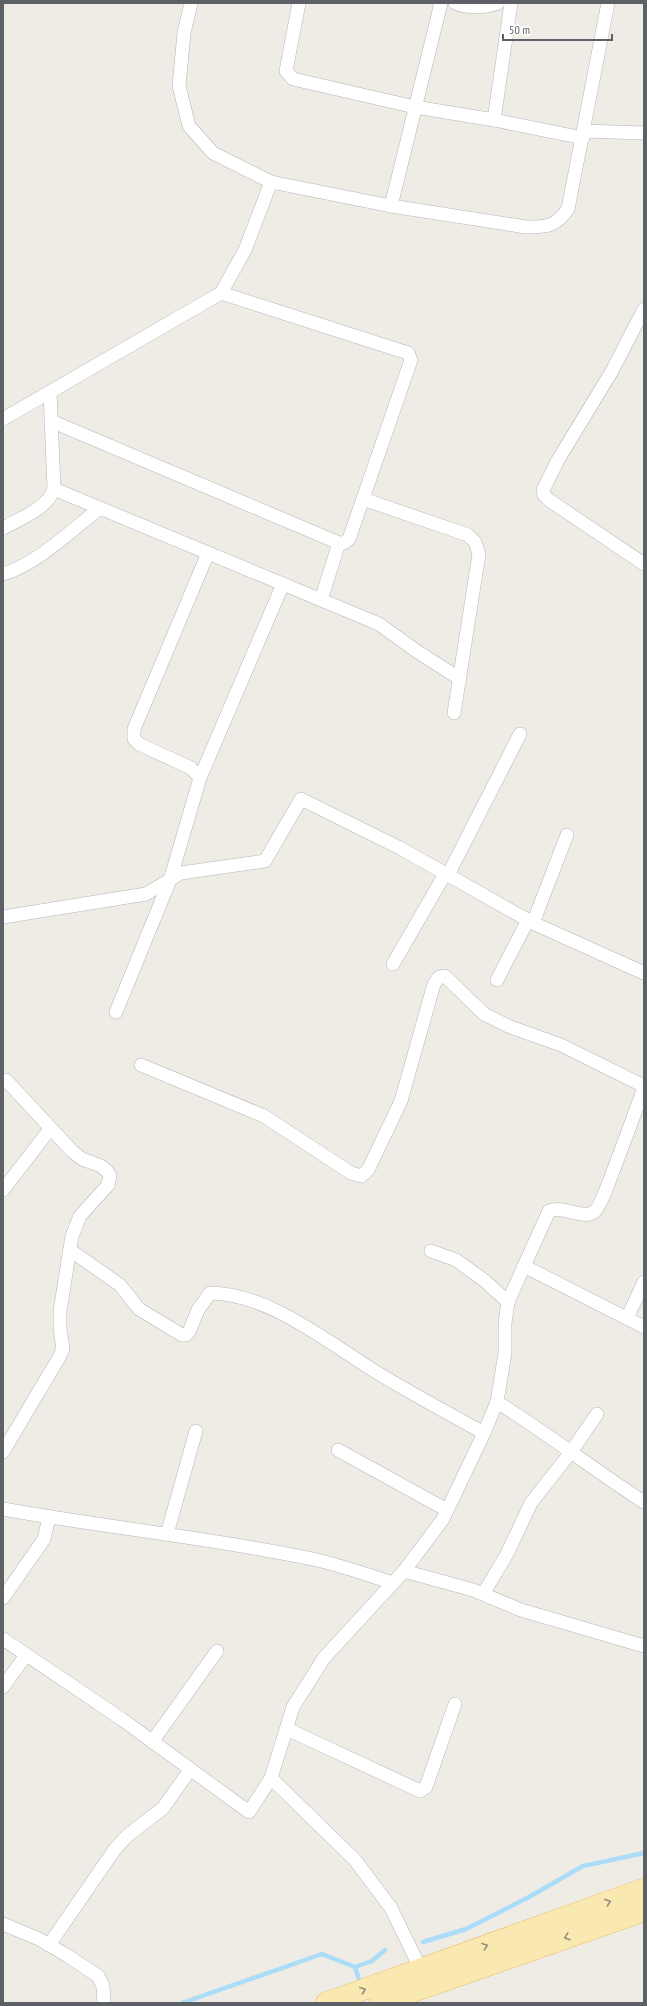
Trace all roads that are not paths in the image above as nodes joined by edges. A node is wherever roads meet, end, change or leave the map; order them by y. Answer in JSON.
{"nodes":[{"id":1,"x":191,"y":3,"type":"edge"},
{"id":2,"x":299,"y":3,"type":"edge"},
{"id":3,"x":441,"y":3,"type":"edge"},
{"id":4,"x":455,"y":3,"type":"edge"},
{"id":5,"x":498,"y":3,"type":"edge"},
{"id":6,"x":511,"y":3,"type":"edge"},
{"id":7,"x":608,"y":3,"type":"edge"},
{"id":8,"x":416,"y":107,"type":"junction"},
{"id":9,"x":494,"y":120,"type":"junction"},
{"id":10,"x":644,"y":133,"type":"edge"},
{"id":11,"x":583,"y":134,"type":"junction"},
{"id":12,"x":271,"y":182,"type":"junction"},
{"id":13,"x":391,"y":206,"type":"junction"},
{"id":14,"x":221,"y":293,"type":"junction"},
{"id":15,"x":644,"y":309,"type":"edge"},
{"id":16,"x":50,"y":392,"type":"junction"},
{"id":17,"x":3,"y":419,"type":"edge"},
{"id":18,"x":51,"y":421,"type":"junction"},
{"id":19,"x":54,"y":489,"type":"junction"},
{"id":20,"x":363,"y":499,"type":"junction"},
{"id":21,"x":100,"y":508,"type":"junction"},
{"id":22,"x":3,"y":528,"type":"edge"},
{"id":23,"x":339,"y":543,"type":"junction"},
{"id":24,"x":208,"y":553,"type":"junction"},
{"id":25,"x":644,"y":564,"type":"edge"},
{"id":26,"x":3,"y":574,"type":"edge"},
{"id":27,"x":283,"y":584,"type":"junction"},
{"id":28,"x":321,"y":600,"type":"junction"},
{"id":29,"x":460,"y":679,"type":"junction"},
{"id":30,"x":454,"y":713,"type":"dead end"},
{"id":31,"x":520,"y":734,"type":"dead end"},
{"id":32,"x":200,"y":778,"type":"junction"},
{"id":33,"x":567,"y":835,"type":"dead end"},
{"id":34,"x":446,"y":874,"type":"junction"},
{"id":35,"x":170,"y":880,"type":"junction"},
{"id":36,"x":3,"y":917,"type":"edge"},
{"id":37,"x":531,"y":922,"type":"junction"},
{"id":38,"x":393,"y":964,"type":"dead end"},
{"id":39,"x":644,"y":973,"type":"edge"},
{"id":40,"x":497,"y":980,"type":"dead end"},
{"id":41,"x":116,"y":1012,"type":"dead end"},
{"id":42,"x":141,"y":1065,"type":"dead end"},
{"id":43,"x":3,"y":1080,"type":"edge"},
{"id":44,"x":644,"y":1086,"type":"edge"},
{"id":45,"x":50,"y":1129,"type":"junction"},
{"id":46,"x":3,"y":1190,"type":"edge"},
{"id":47,"x":70,"y":1250,"type":"junction"},
{"id":48,"x":431,"y":1251,"type":"dead end"},
{"id":49,"x":524,"y":1266,"type":"junction"},
{"id":50,"x":644,"y":1282,"type":"edge"},
{"id":51,"x":508,"y":1302,"type":"junction"},
{"id":52,"x":627,"y":1318,"type":"junction"},
{"id":53,"x":644,"y":1326,"type":"edge"},
{"id":54,"x":496,"y":1402,"type":"junction"},
{"id":55,"x":597,"y":1414,"type":"dead end"},
{"id":56,"x":196,"y":1431,"type":"dead end"},
{"id":57,"x":484,"y":1433,"type":"junction"},
{"id":58,"x":338,"y":1450,"type":"dead end"},
{"id":59,"x":3,"y":1452,"type":"edge"},
{"id":60,"x":571,"y":1452,"type":"junction"},
{"id":61,"x":644,"y":1502,"type":"edge"},
{"id":62,"x":3,"y":1509,"type":"edge"},
{"id":63,"x":447,"y":1510,"type":"junction"},
{"id":64,"x":49,"y":1517,"type":"junction"},
{"id":65,"x":167,"y":1534,"type":"junction"},
{"id":66,"x":404,"y":1571,"type":"junction"},
{"id":67,"x":393,"y":1583,"type":"junction"},
{"id":68,"x":483,"y":1594,"type":"junction"},
{"id":69,"x":3,"y":1598,"type":"edge"},
{"id":70,"x":3,"y":1639,"type":"edge"},
{"id":71,"x":644,"y":1646,"type":"edge"},
{"id":72,"x":217,"y":1651,"type":"dead end"},
{"id":73,"x":26,"y":1656,"type":"junction"},
{"id":74,"x":3,"y":1687,"type":"edge"},
{"id":75,"x":455,"y":1704,"type":"dead end"},
{"id":76,"x":286,"y":1729,"type":"junction"},
{"id":77,"x":152,"y":1742,"type":"junction"},
{"id":78,"x":190,"y":1770,"type":"junction"},
{"id":79,"x":271,"y":1778,"type":"junction"},
{"id":80,"x":644,"y":1889,"type":"edge"},
{"id":81,"x":644,"y":1911,"type":"edge"},
{"id":82,"x":3,"y":1924,"type":"edge"},
{"id":83,"x":49,"y":1945,"type":"junction"},
{"id":84,"x":424,"y":1977,"type":"junction"},
{"id":85,"x":104,"y":2003,"type":"edge"},
{"id":86,"x":326,"y":2003,"type":"edge"},
{"id":87,"x":380,"y":2003,"type":"edge"}],
"edges":[{"from":1,"to":12,"type":"street"},
{"from":2,"to":8,"type":"street"},
{"from":3,"to":8,"type":"street"},
{"from":4,"to":5,"type":"street"},
{"from":6,"to":9,"type":"street"},
{"from":7,"to":11,"type":"street"},
{"from":8,"to":9,"type":"street"},
{"from":8,"to":13,"type":"street"},
{"from":9,"to":11,"type":"street"},
{"from":10,"to":11,"type":"street"},
{"from":11,"to":13,"type":"street"},
{"from":12,"to":13,"type":"street"},
{"from":12,"to":14,"type":"street"},
{"from":14,"to":16,"type":"street"},
{"from":14,"to":20,"type":"street"},
{"from":15,"to":25,"type":"street"},
{"from":16,"to":17,"type":"street"},
{"from":16,"to":18,"type":"street"},
{"from":18,"to":19,"type":"street"},
{"from":18,"to":23,"type":"street"},
{"from":19,"to":21,"type":"street"},
{"from":19,"to":22,"type":"street"},
{"from":20,"to":23,"type":"street"},
{"from":20,"to":29,"type":"street"},
{"from":21,"to":24,"type":"street"},
{"from":21,"to":26,"type":"street"},
{"from":23,"to":28,"type":"street"},
{"from":24,"to":27,"type":"street"},
{"from":24,"to":32,"type":"street"},
{"from":27,"to":28,"type":"street"},
{"from":27,"to":32,"type":"street"},
{"from":28,"to":29,"type":"street"},
{"from":29,"to":30,"type":"street"},
{"from":31,"to":34,"type":"street"},
{"from":32,"to":35,"type":"street"},
{"from":33,"to":37,"type":"street"},
{"from":34,"to":35,"type":"street"},
{"from":34,"to":37,"type":"street"},
{"from":34,"to":38,"type":"street"},
{"from":35,"to":36,"type":"street"},
{"from":35,"to":41,"type":"street"},
{"from":37,"to":39,"type":"street"},
{"from":37,"to":40,"type":"street"},
{"from":42,"to":44,"type":"street"},
{"from":43,"to":45,"type":"street"},
{"from":44,"to":49,"type":"street"},
{"from":45,"to":46,"type":"street"},
{"from":45,"to":47,"type":"street"},
{"from":47,"to":57,"type":"street"},
{"from":47,"to":59,"type":"street"},
{"from":48,"to":51,"type":"street"},
{"from":49,"to":51,"type":"street"},
{"from":49,"to":52,"type":"street"},
{"from":50,"to":52,"type":"street"},
{"from":51,"to":54,"type":"street"},
{"from":52,"to":53,"type":"street"},
{"from":54,"to":57,"type":"street"},
{"from":54,"to":60,"type":"street"},
{"from":55,"to":60,"type":"street"},
{"from":56,"to":65,"type":"street"},
{"from":57,"to":63,"type":"street"},
{"from":58,"to":63,"type":"street"},
{"from":60,"to":61,"type":"street"},
{"from":60,"to":68,"type":"street"},
{"from":62,"to":64,"type":"street"},
{"from":63,"to":66,"type":"street"},
{"from":64,"to":65,"type":"street"},
{"from":64,"to":69,"type":"street"},
{"from":65,"to":67,"type":"street"},
{"from":66,"to":67,"type":"street"},
{"from":66,"to":68,"type":"street"},
{"from":67,"to":76,"type":"street"},
{"from":68,"to":71,"type":"street"},
{"from":70,"to":73,"type":"street"},
{"from":72,"to":77,"type":"street"},
{"from":73,"to":74,"type":"street"},
{"from":73,"to":77,"type":"street"},
{"from":75,"to":76,"type":"street"},
{"from":76,"to":79,"type":"street"},
{"from":77,"to":78,"type":"street"},
{"from":78,"to":79,"type":"street"},
{"from":78,"to":83,"type":"street"},
{"from":79,"to":84,"type":"street"},
{"from":84,"to":80,"type":"main road","one_way":true},
{"from":81,"to":84,"type":"main road","one_way":true},
{"from":82,"to":83,"type":"street"},
{"from":83,"to":85,"type":"street"},
{"from":86,"to":84,"type":"main road","one_way":true},
{"from":84,"to":87,"type":"main road"}]}
